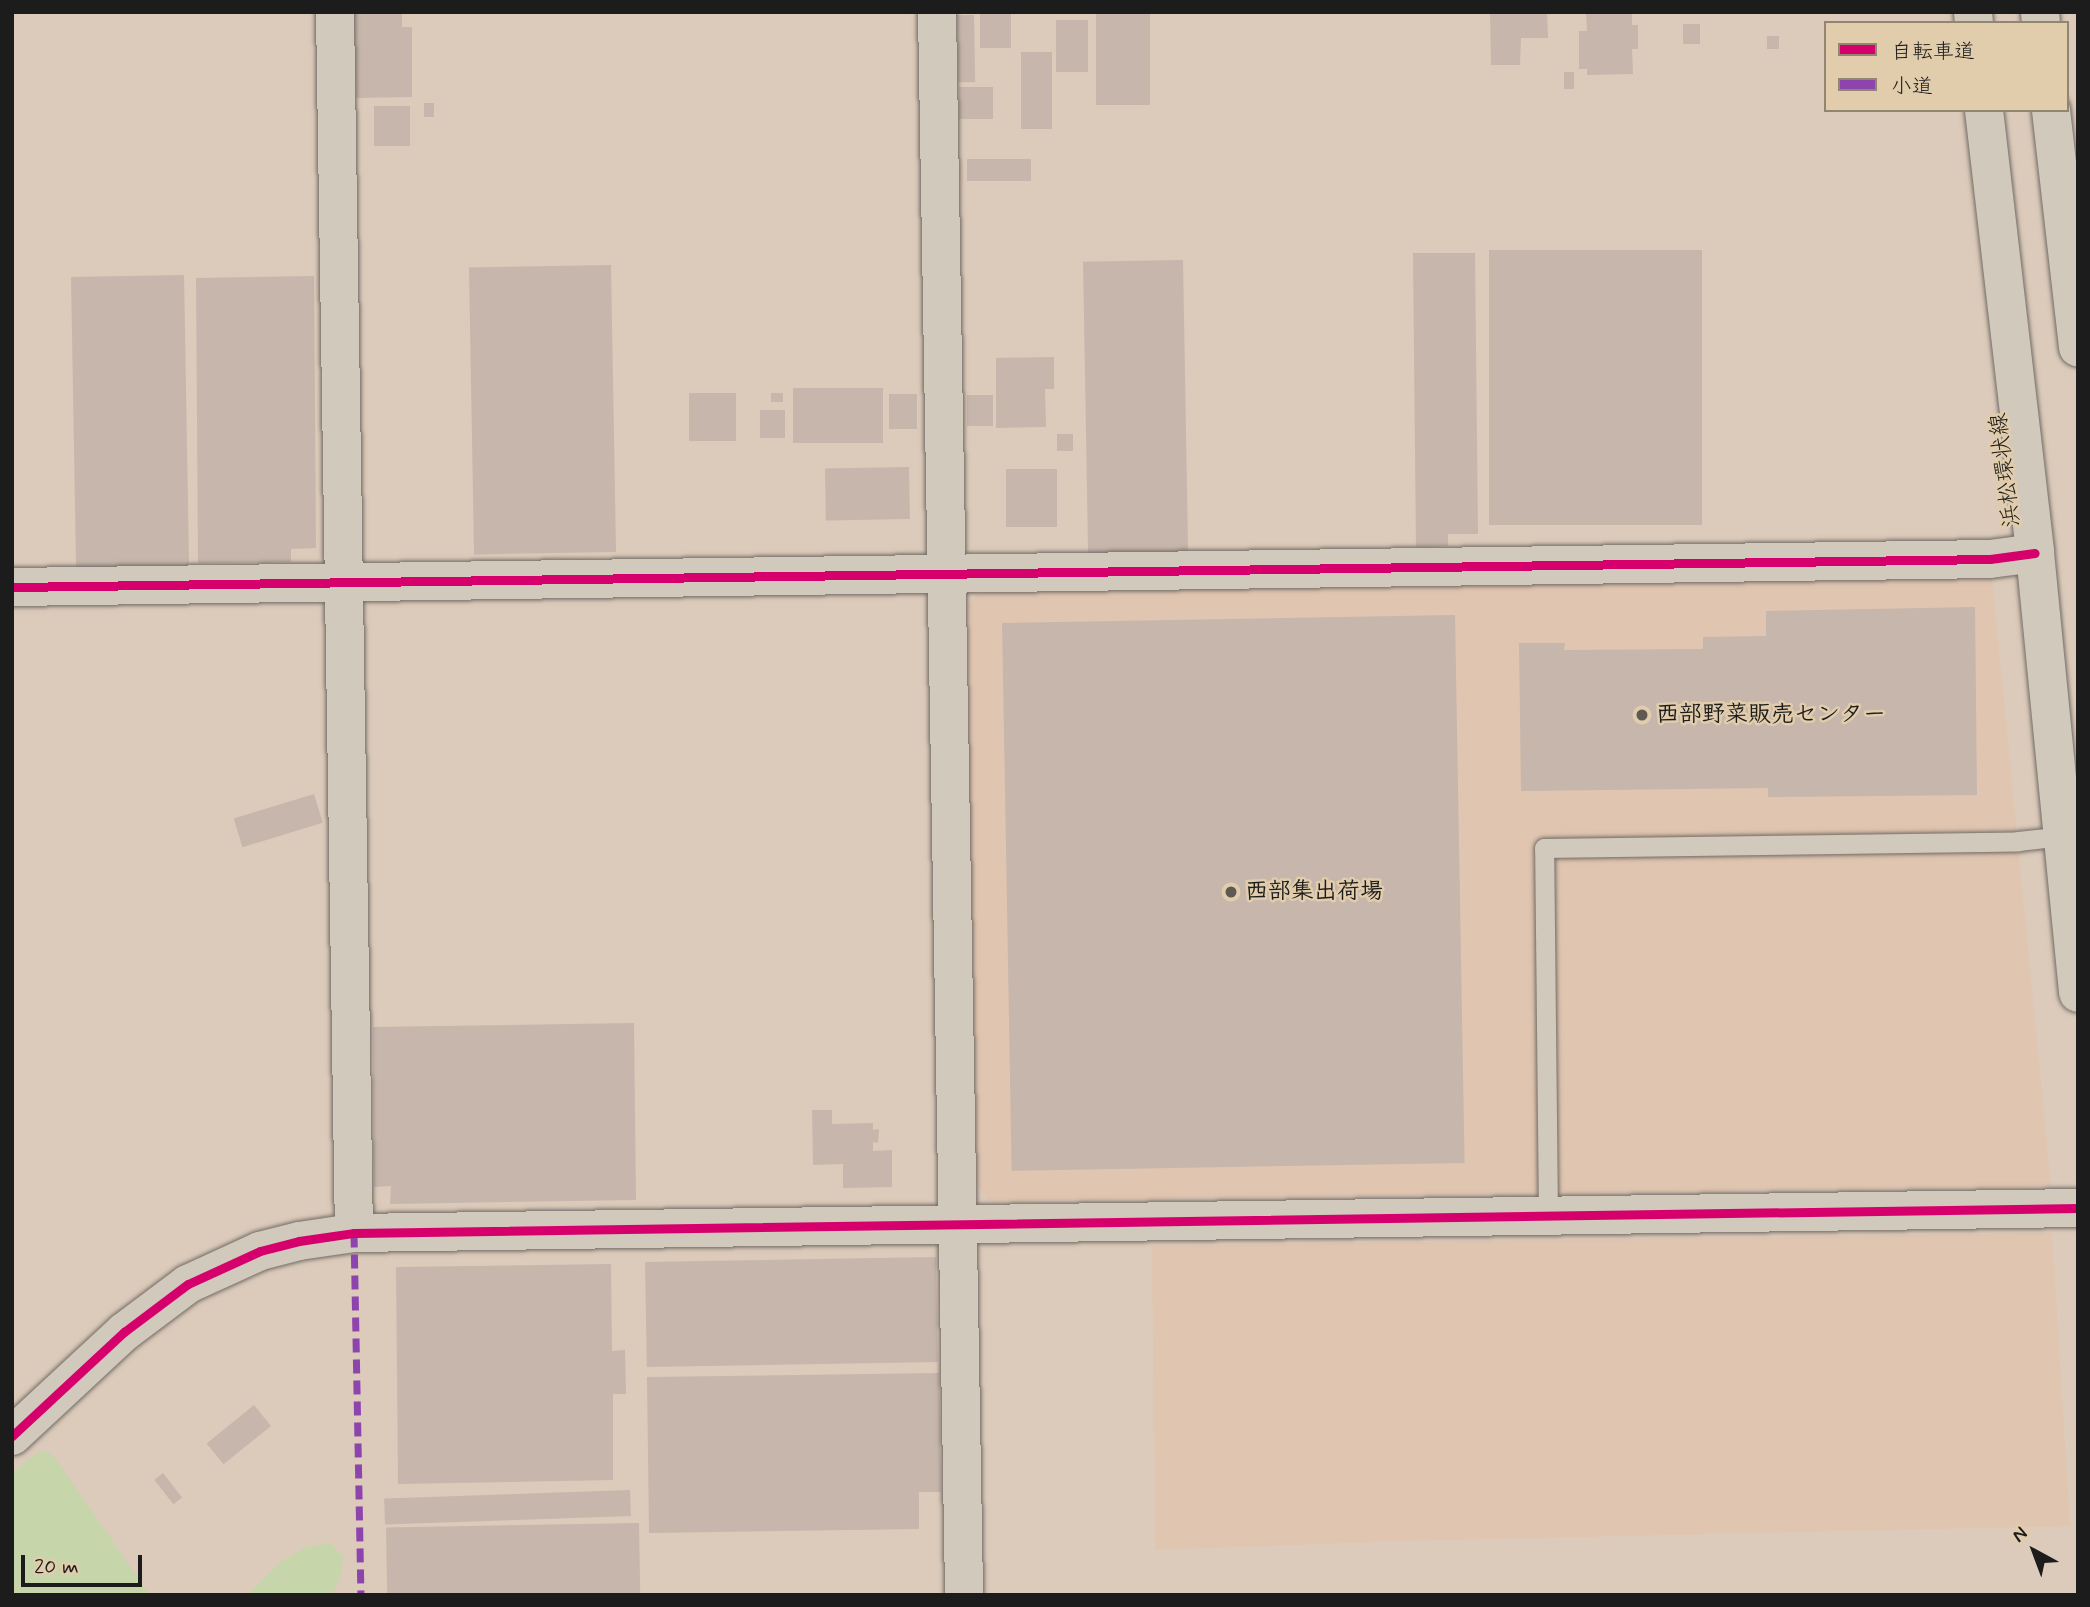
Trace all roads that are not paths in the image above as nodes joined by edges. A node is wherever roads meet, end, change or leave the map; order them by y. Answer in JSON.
{"nodes":[{"id":1,"x":335,"y":12,"type":"edge"},
{"id":2,"x":937,"y":12,"type":"edge"},
{"id":3,"x":1984,"y":112,"type":"edge"},
{"id":4,"x":2051,"y":112,"type":"edge"},
{"id":5,"x":2078,"y":348,"type":"edge"},
{"id":6,"x":2035,"y":553,"type":"junction"},
{"id":7,"x":946,"y":574,"type":"junction"},
{"id":8,"x":345,"y":582,"type":"junction"},
{"id":9,"x":12,"y":587,"type":"edge"},
{"id":10,"x":2063,"y":836,"type":"junction"},
{"id":11,"x":2078,"y":993,"type":"edge"},
{"id":12,"x":2078,"y":1208,"type":"edge"},
{"id":13,"x":1548,"y":1216,"type":"junction"},
{"id":14,"x":958,"y":1225,"type":"junction"},
{"id":15,"x":354,"y":1233,"type":"junction"},
{"id":16,"x":12,"y":1436,"type":"edge"},
{"id":17,"x":964,"y":1595,"type":"edge"}],
"edges":[{"from":1,"to":8,"type":"street"},
{"from":2,"to":7,"type":"street"},
{"from":3,"to":6,"type":"street","name":"浜松環状線"},
{"from":4,"to":5,"type":"street"},
{"from":6,"to":7,"type":"street"},
{"from":6,"to":10,"type":"street","name":"浜松環状線"},
{"from":7,"to":8,"type":"street"},
{"from":7,"to":14,"type":"street"},
{"from":8,"to":9,"type":"street"},
{"from":8,"to":15,"type":"street"},
{"from":10,"to":11,"type":"street","name":"浜松環状線"},
{"from":10,"to":13,"type":"lane"},
{"from":12,"to":13,"type":"street"},
{"from":13,"to":14,"type":"street"},
{"from":14,"to":15,"type":"street"},
{"from":14,"to":17,"type":"street"},
{"from":15,"to":16,"type":"street"}]}
